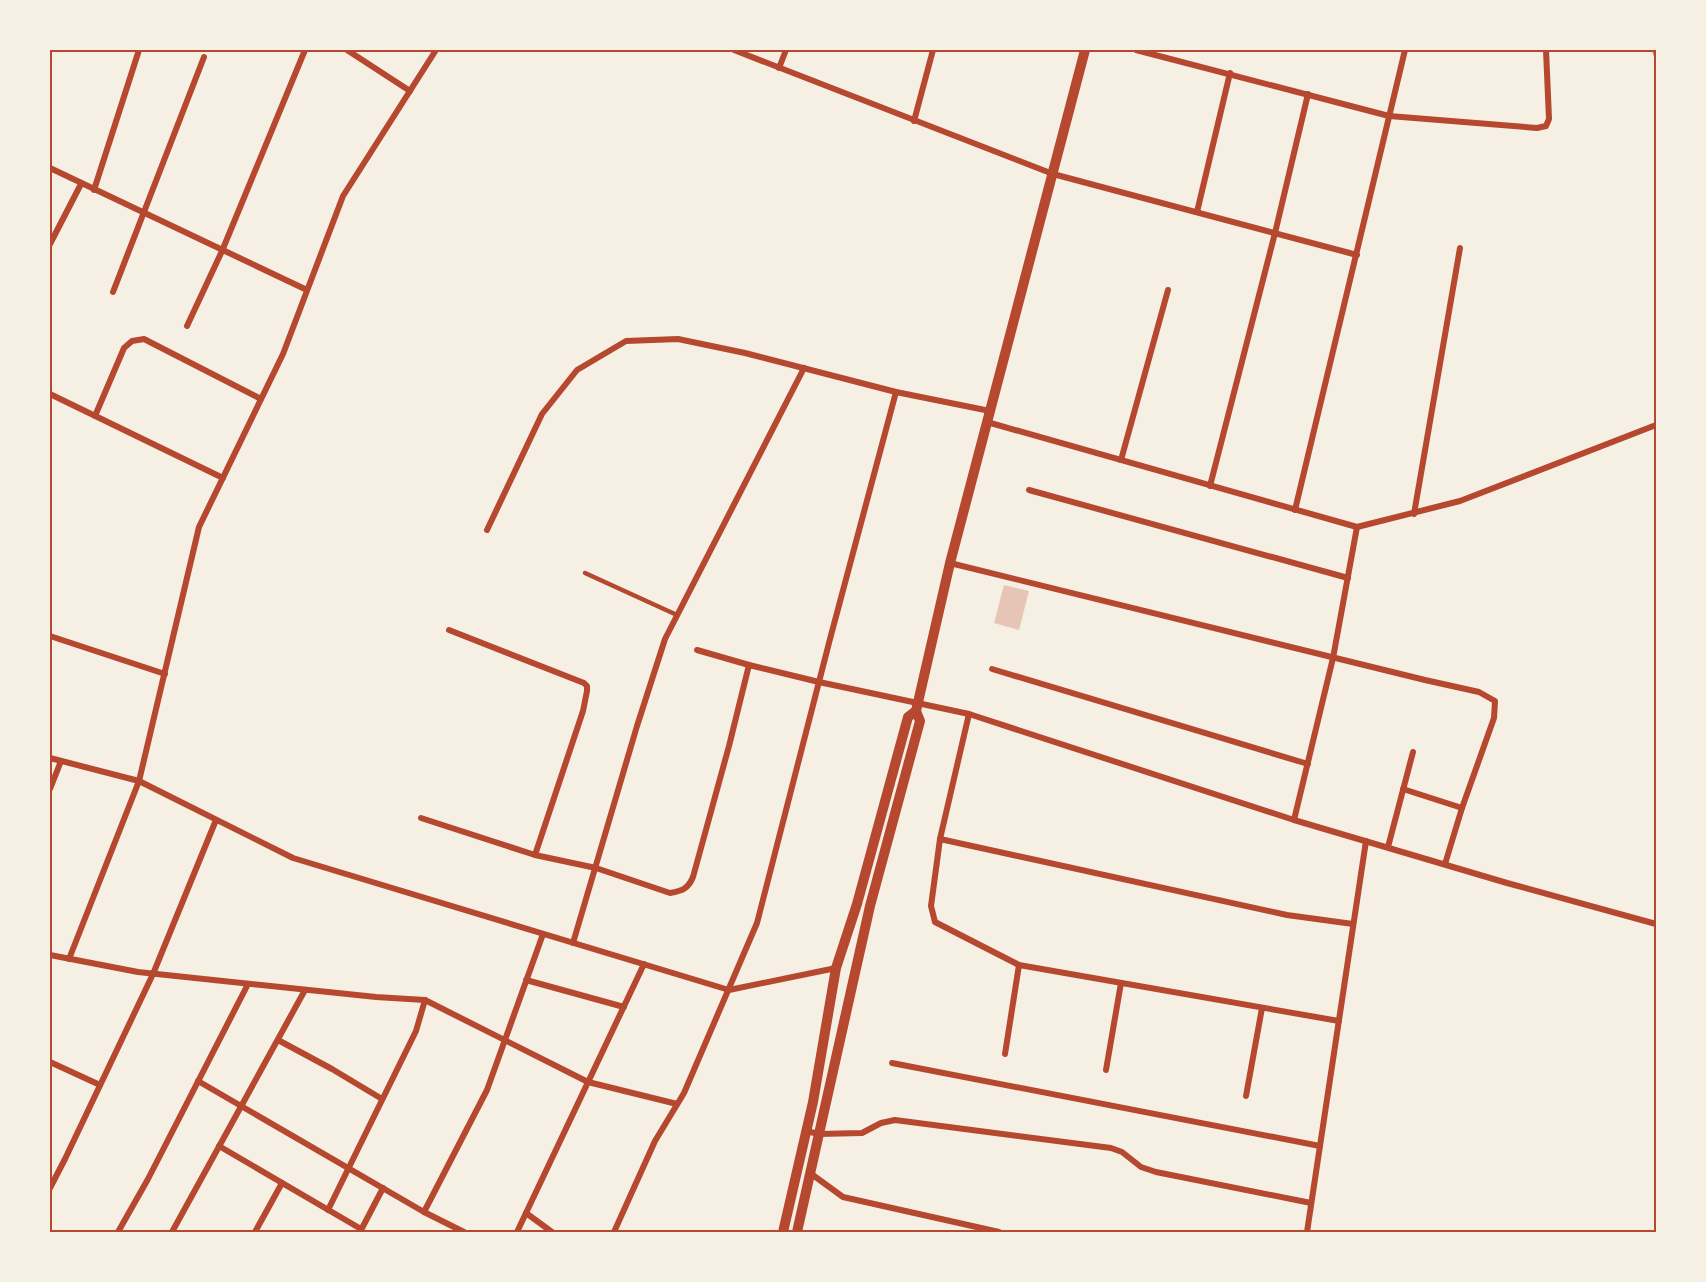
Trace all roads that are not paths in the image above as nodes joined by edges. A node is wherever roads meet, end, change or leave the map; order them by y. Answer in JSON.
{"nodes":[{"id":1,"x":139,"y":50,"type":"edge"},
{"id":2,"x":305,"y":50,"type":"edge"},
{"id":3,"x":347,"y":50,"type":"edge"},
{"id":4,"x":436,"y":50,"type":"edge"},
{"id":5,"x":734,"y":50,"type":"edge"},
{"id":6,"x":786,"y":50,"type":"edge"},
{"id":7,"x":933,"y":50,"type":"edge"},
{"id":8,"x":1085,"y":50,"type":"edge"},
{"id":9,"x":1136,"y":50,"type":"edge"},
{"id":10,"x":1405,"y":50,"type":"edge"},
{"id":11,"x":1546,"y":50,"type":"edge"},
{"id":12,"x":204,"y":57,"type":"dead end"},
{"id":13,"x":779,"y":68,"type":"junction"},
{"id":14,"x":1230,"y":73,"type":"junction"},
{"id":15,"x":411,"y":91,"type":"junction"},
{"id":16,"x":1308,"y":94,"type":"junction"},
{"id":17,"x":1389,"y":116,"type":"junction"},
{"id":18,"x":914,"y":121,"type":"junction"},
{"id":19,"x":50,"y":168,"type":"edge"},
{"id":20,"x":1053,"y":174,"type":"junction"},
{"id":21,"x":81,"y":184,"type":"junction"},
{"id":22,"x":94,"y":190,"type":"junction"},
{"id":23,"x":1197,"y":212,"type":"junction"},
{"id":24,"x":143,"y":213,"type":"junction"},
{"id":25,"x":1275,"y":233,"type":"junction"},
{"id":26,"x":50,"y":244,"type":"edge"},
{"id":27,"x":1460,"y":248,"type":"dead end"},
{"id":28,"x":222,"y":251,"type":"junction"},
{"id":29,"x":1357,"y":255,"type":"junction"},
{"id":30,"x":307,"y":290,"type":"junction"},
{"id":31,"x":1168,"y":290,"type":"dead end"},
{"id":32,"x":113,"y":292,"type":"dead end"},
{"id":33,"x":187,"y":326,"type":"dead end"},
{"id":34,"x":804,"y":368,"type":"junction"},
{"id":35,"x":896,"y":392,"type":"junction"},
{"id":36,"x":50,"y":394,"type":"edge"},
{"id":37,"x":261,"y":399,"type":"junction"},
{"id":38,"x":95,"y":416,"type":"junction"},
{"id":39,"x":989,"y":416,"type":"junction"},
{"id":40,"x":1656,"y":424,"type":"edge"},
{"id":41,"x":1121,"y":460,"type":"junction"},
{"id":42,"x":223,"y":478,"type":"junction"},
{"id":43,"x":1210,"y":486,"type":"junction"},
{"id":44,"x":1029,"y":490,"type":"dead end"},
{"id":45,"x":1295,"y":510,"type":"junction"},
{"id":46,"x":1414,"y":514,"type":"junction"},
{"id":47,"x":1357,"y":527,"type":"junction"},
{"id":48,"x":487,"y":530,"type":"dead end"},
{"id":49,"x":950,"y":563,"type":"junction"},
{"id":50,"x":585,"y":573,"type":"dead end"},
{"id":51,"x":1347,"y":578,"type":"junction"},
{"id":52,"x":677,"y":615,"type":"junction"},
{"id":53,"x":449,"y":630,"type":"dead end"},
{"id":54,"x":50,"y":636,"type":"edge"},
{"id":55,"x":697,"y":650,"type":"dead end"},
{"id":56,"x":1333,"y":658,"type":"junction"},
{"id":57,"x":749,"y":665,"type":"junction"},
{"id":58,"x":992,"y":669,"type":"dead end"},
{"id":59,"x":165,"y":674,"type":"junction"},
{"id":60,"x":819,"y":682,"type":"junction"},
{"id":61,"x":917,"y":707,"type":"junction"},
{"id":62,"x":969,"y":714,"type":"junction"},
{"id":63,"x":1413,"y":752,"type":"dead end"},
{"id":64,"x":50,"y":758,"type":"edge"},
{"id":65,"x":61,"y":761,"type":"junction"},
{"id":66,"x":1308,"y":764,"type":"junction"},
{"id":67,"x":139,"y":782,"type":"junction"},
{"id":68,"x":50,"y":789,"type":"edge"},
{"id":69,"x":1403,"y":789,"type":"junction"},
{"id":70,"x":1462,"y":808,"type":"junction"},
{"id":71,"x":421,"y":818,"type":"dead end"},
{"id":72,"x":216,"y":820,"type":"junction"},
{"id":73,"x":1294,"y":820,"type":"junction"},
{"id":74,"x":940,"y":839,"type":"junction"},
{"id":75,"x":1366,"y":841,"type":"junction"},
{"id":76,"x":1388,"y":847,"type":"junction"},
{"id":77,"x":535,"y":855,"type":"junction"},
{"id":78,"x":1445,"y":864,"type":"junction"},
{"id":79,"x":596,"y":868,"type":"junction"},
{"id":80,"x":1353,"y":924,"type":"junction"},
{"id":81,"x":1656,"y":924,"type":"edge"},
{"id":82,"x":543,"y":934,"type":"junction"},
{"id":83,"x":573,"y":943,"type":"junction"},
{"id":84,"x":50,"y":955,"type":"edge"},
{"id":85,"x":69,"y":959,"type":"junction"},
{"id":86,"x":644,"y":964,"type":"junction"},
{"id":87,"x":1019,"y":964,"type":"junction"},
{"id":88,"x":836,"y":968,"type":"junction"},
{"id":89,"x":153,"y":974,"type":"junction"},
{"id":90,"x":526,"y":980,"type":"junction"},
{"id":91,"x":1121,"y":983,"type":"junction"},
{"id":92,"x":248,"y":984,"type":"junction"},
{"id":93,"x":305,"y":990,"type":"junction"},
{"id":94,"x":729,"y":990,"type":"junction"},
{"id":95,"x":425,"y":1000,"type":"junction"},
{"id":96,"x":624,"y":1006,"type":"junction"},
{"id":97,"x":1262,"y":1008,"type":"junction"},
{"id":98,"x":1339,"y":1021,"type":"junction"},
{"id":99,"x":278,"y":1040,"type":"junction"},
{"id":100,"x":505,"y":1040,"type":"junction"},
{"id":101,"x":1005,"y":1054,"type":"dead end"},
{"id":102,"x":50,"y":1062,"type":"edge"},
{"id":103,"x":892,"y":1063,"type":"dead end"},
{"id":104,"x":1106,"y":1070,"type":"dead end"},
{"id":105,"x":198,"y":1081,"type":"junction"},
{"id":106,"x":588,"y":1082,"type":"junction"},
{"id":107,"x":100,"y":1085,"type":"junction"},
{"id":108,"x":1246,"y":1096,"type":"dead end"},
{"id":109,"x":382,"y":1100,"type":"junction"},
{"id":110,"x":677,"y":1104,"type":"junction"},
{"id":111,"x":241,"y":1106,"type":"junction"},
{"id":112,"x":806,"y":1131,"type":"junction"},
{"id":113,"x":819,"y":1134,"type":"junction"},
{"id":114,"x":219,"y":1146,"type":"junction"},
{"id":115,"x":1320,"y":1146,"type":"junction"},
{"id":116,"x":348,"y":1168,"type":"junction"},
{"id":117,"x":810,"y":1173,"type":"junction"},
{"id":118,"x":282,"y":1183,"type":"junction"},
{"id":119,"x":50,"y":1188,"type":"edge"},
{"id":120,"x":383,"y":1188,"type":"junction"},
{"id":121,"x":1311,"y":1203,"type":"junction"},
{"id":122,"x":327,"y":1210,"type":"junction"},
{"id":123,"x":424,"y":1212,"type":"junction"},
{"id":124,"x":526,"y":1213,"type":"junction"},
{"id":125,"x":361,"y":1231,"type":"edge"},
{"id":126,"x":118,"y":1233,"type":"edge"},
{"id":127,"x":172,"y":1233,"type":"edge"},
{"id":128,"x":255,"y":1233,"type":"edge"},
{"id":129,"x":464,"y":1233,"type":"edge"},
{"id":130,"x":517,"y":1233,"type":"edge"},
{"id":131,"x":552,"y":1233,"type":"edge"},
{"id":132,"x":614,"y":1233,"type":"edge"},
{"id":133,"x":783,"y":1233,"type":"edge"},
{"id":134,"x":797,"y":1233,"type":"edge"},
{"id":135,"x":999,"y":1233,"type":"edge"},
{"id":136,"x":1307,"y":1233,"type":"edge"}],
"edges":[{"from":1,"to":22,"type":"street"},
{"from":2,"to":28,"type":"street"},
{"from":3,"to":15,"type":"street"},
{"from":4,"to":15,"type":"street"},
{"from":5,"to":13,"type":"street"},
{"from":6,"to":13,"type":"street"},
{"from":7,"to":18,"type":"street"},
{"from":8,"to":20,"type":"street"},
{"from":9,"to":14,"type":"street"},
{"from":10,"to":17,"type":"street"},
{"from":11,"to":17,"type":"street"},
{"from":12,"to":24,"type":"street"},
{"from":13,"to":18,"type":"street"},
{"from":14,"to":16,"type":"street"},
{"from":14,"to":23,"type":"street"},
{"from":15,"to":30,"type":"street"},
{"from":16,"to":17,"type":"street"},
{"from":16,"to":25,"type":"street"},
{"from":17,"to":29,"type":"street"},
{"from":18,"to":20,"type":"street"},
{"from":19,"to":21,"type":"street"},
{"from":20,"to":23,"type":"street"},
{"from":20,"to":39,"type":"street"},
{"from":21,"to":22,"type":"street"},
{"from":21,"to":26,"type":"street"},
{"from":22,"to":24,"type":"street"},
{"from":23,"to":25,"type":"street"},
{"from":24,"to":28,"type":"street"},
{"from":24,"to":32,"type":"street"},
{"from":25,"to":29,"type":"street"},
{"from":25,"to":43,"type":"street"},
{"from":27,"to":46,"type":"street"},
{"from":28,"to":30,"type":"street"},
{"from":28,"to":33,"type":"street"},
{"from":29,"to":45,"type":"street"},
{"from":30,"to":37,"type":"street"},
{"from":31,"to":41,"type":"street"},
{"from":34,"to":35,"type":"street"},
{"from":34,"to":48,"type":"street"},
{"from":34,"to":52,"type":"street"},
{"from":35,"to":39,"type":"street"},
{"from":35,"to":60,"type":"street"},
{"from":36,"to":38,"type":"street"},
{"from":37,"to":38,"type":"street"},
{"from":37,"to":42,"type":"street"},
{"from":38,"to":42,"type":"street"},
{"from":39,"to":41,"type":"street"},
{"from":39,"to":49,"type":"street"},
{"from":40,"to":46,"type":"street"},
{"from":41,"to":43,"type":"street"},
{"from":42,"to":59,"type":"street"},
{"from":43,"to":45,"type":"street"},
{"from":44,"to":51,"type":"street"},
{"from":45,"to":47,"type":"street"},
{"from":46,"to":47,"type":"street"},
{"from":47,"to":51,"type":"street"},
{"from":49,"to":56,"type":"street"},
{"from":49,"to":61,"type":"street"},
{"from":50,"to":52,"type":"lane"},
{"from":51,"to":56,"type":"street"},
{"from":52,"to":79,"type":"street"},
{"from":53,"to":77,"type":"street"},
{"from":54,"to":59,"type":"street"},
{"from":55,"to":57,"type":"street"},
{"from":56,"to":66,"type":"street"},
{"from":56,"to":70,"type":"street"},
{"from":57,"to":60,"type":"street"},
{"from":57,"to":79,"type":"street"},
{"from":58,"to":66,"type":"street"},
{"from":59,"to":67,"type":"street"},
{"from":60,"to":61,"type":"street"},
{"from":60,"to":94,"type":"street"},
{"from":61,"to":62,"type":"street"},
{"from":61,"to":88,"type":"street"},
{"from":61,"to":113,"type":"street"},
{"from":62,"to":73,"type":"street"},
{"from":62,"to":74,"type":"street"},
{"from":63,"to":69,"type":"street"},
{"from":64,"to":65,"type":"street"},
{"from":65,"to":67,"type":"street"},
{"from":65,"to":68,"type":"street"},
{"from":66,"to":73,"type":"street"},
{"from":67,"to":72,"type":"street"},
{"from":67,"to":85,"type":"street"},
{"from":69,"to":70,"type":"street"},
{"from":69,"to":76,"type":"street"},
{"from":70,"to":78,"type":"street"},
{"from":71,"to":77,"type":"street"},
{"from":72,"to":82,"type":"street"},
{"from":72,"to":89,"type":"street"},
{"from":73,"to":75,"type":"street"},
{"from":74,"to":80,"type":"street"},
{"from":74,"to":87,"type":"street"},
{"from":75,"to":76,"type":"street"},
{"from":75,"to":80,"type":"street"},
{"from":76,"to":78,"type":"street"},
{"from":77,"to":79,"type":"street"},
{"from":78,"to":81,"type":"street"},
{"from":79,"to":83,"type":"street"},
{"from":80,"to":98,"type":"street"},
{"from":82,"to":83,"type":"street"},
{"from":82,"to":90,"type":"street"},
{"from":83,"to":86,"type":"street"},
{"from":84,"to":85,"type":"street"},
{"from":85,"to":89,"type":"street"},
{"from":86,"to":94,"type":"street"},
{"from":86,"to":96,"type":"street"},
{"from":87,"to":91,"type":"street"},
{"from":87,"to":101,"type":"street"},
{"from":88,"to":94,"type":"street"},
{"from":88,"to":112,"type":"street"},
{"from":89,"to":92,"type":"street"},
{"from":89,"to":107,"type":"street"},
{"from":90,"to":96,"type":"street"},
{"from":90,"to":100,"type":"street"},
{"from":91,"to":97,"type":"street"},
{"from":91,"to":104,"type":"street"},
{"from":92,"to":93,"type":"street"},
{"from":92,"to":105,"type":"street"},
{"from":93,"to":95,"type":"street"},
{"from":93,"to":99,"type":"street"},
{"from":94,"to":110,"type":"street"},
{"from":95,"to":100,"type":"street"},
{"from":95,"to":109,"type":"street"},
{"from":96,"to":106,"type":"street"},
{"from":97,"to":98,"type":"street"},
{"from":97,"to":108,"type":"street"},
{"from":98,"to":115,"type":"street"},
{"from":99,"to":109,"type":"street"},
{"from":99,"to":111,"type":"street"},
{"from":100,"to":106,"type":"street"},
{"from":100,"to":123,"type":"street"},
{"from":102,"to":107,"type":"street"},
{"from":103,"to":115,"type":"street"},
{"from":105,"to":111,"type":"street"},
{"from":105,"to":126,"type":"street"},
{"from":106,"to":110,"type":"street"},
{"from":106,"to":124,"type":"street"},
{"from":107,"to":119,"type":"street"},
{"from":109,"to":116,"type":"street"},
{"from":110,"to":132,"type":"street"},
{"from":111,"to":114,"type":"street"},
{"from":111,"to":116,"type":"street"},
{"from":112,"to":113,"type":"street"},
{"from":112,"to":133,"type":"street"},
{"from":113,"to":117,"type":"street"},
{"from":113,"to":121,"type":"street"},
{"from":114,"to":118,"type":"street"},
{"from":114,"to":127,"type":"street"},
{"from":115,"to":121,"type":"street"},
{"from":116,"to":120,"type":"street"},
{"from":116,"to":122,"type":"street"},
{"from":117,"to":134,"type":"street"},
{"from":117,"to":135,"type":"street"},
{"from":118,"to":122,"type":"street"},
{"from":118,"to":128,"type":"street"},
{"from":120,"to":123,"type":"street"},
{"from":120,"to":125,"type":"street"},
{"from":121,"to":136,"type":"street"},
{"from":122,"to":125,"type":"street"},
{"from":123,"to":129,"type":"street"},
{"from":124,"to":130,"type":"street"},
{"from":124,"to":131,"type":"street"}]}
